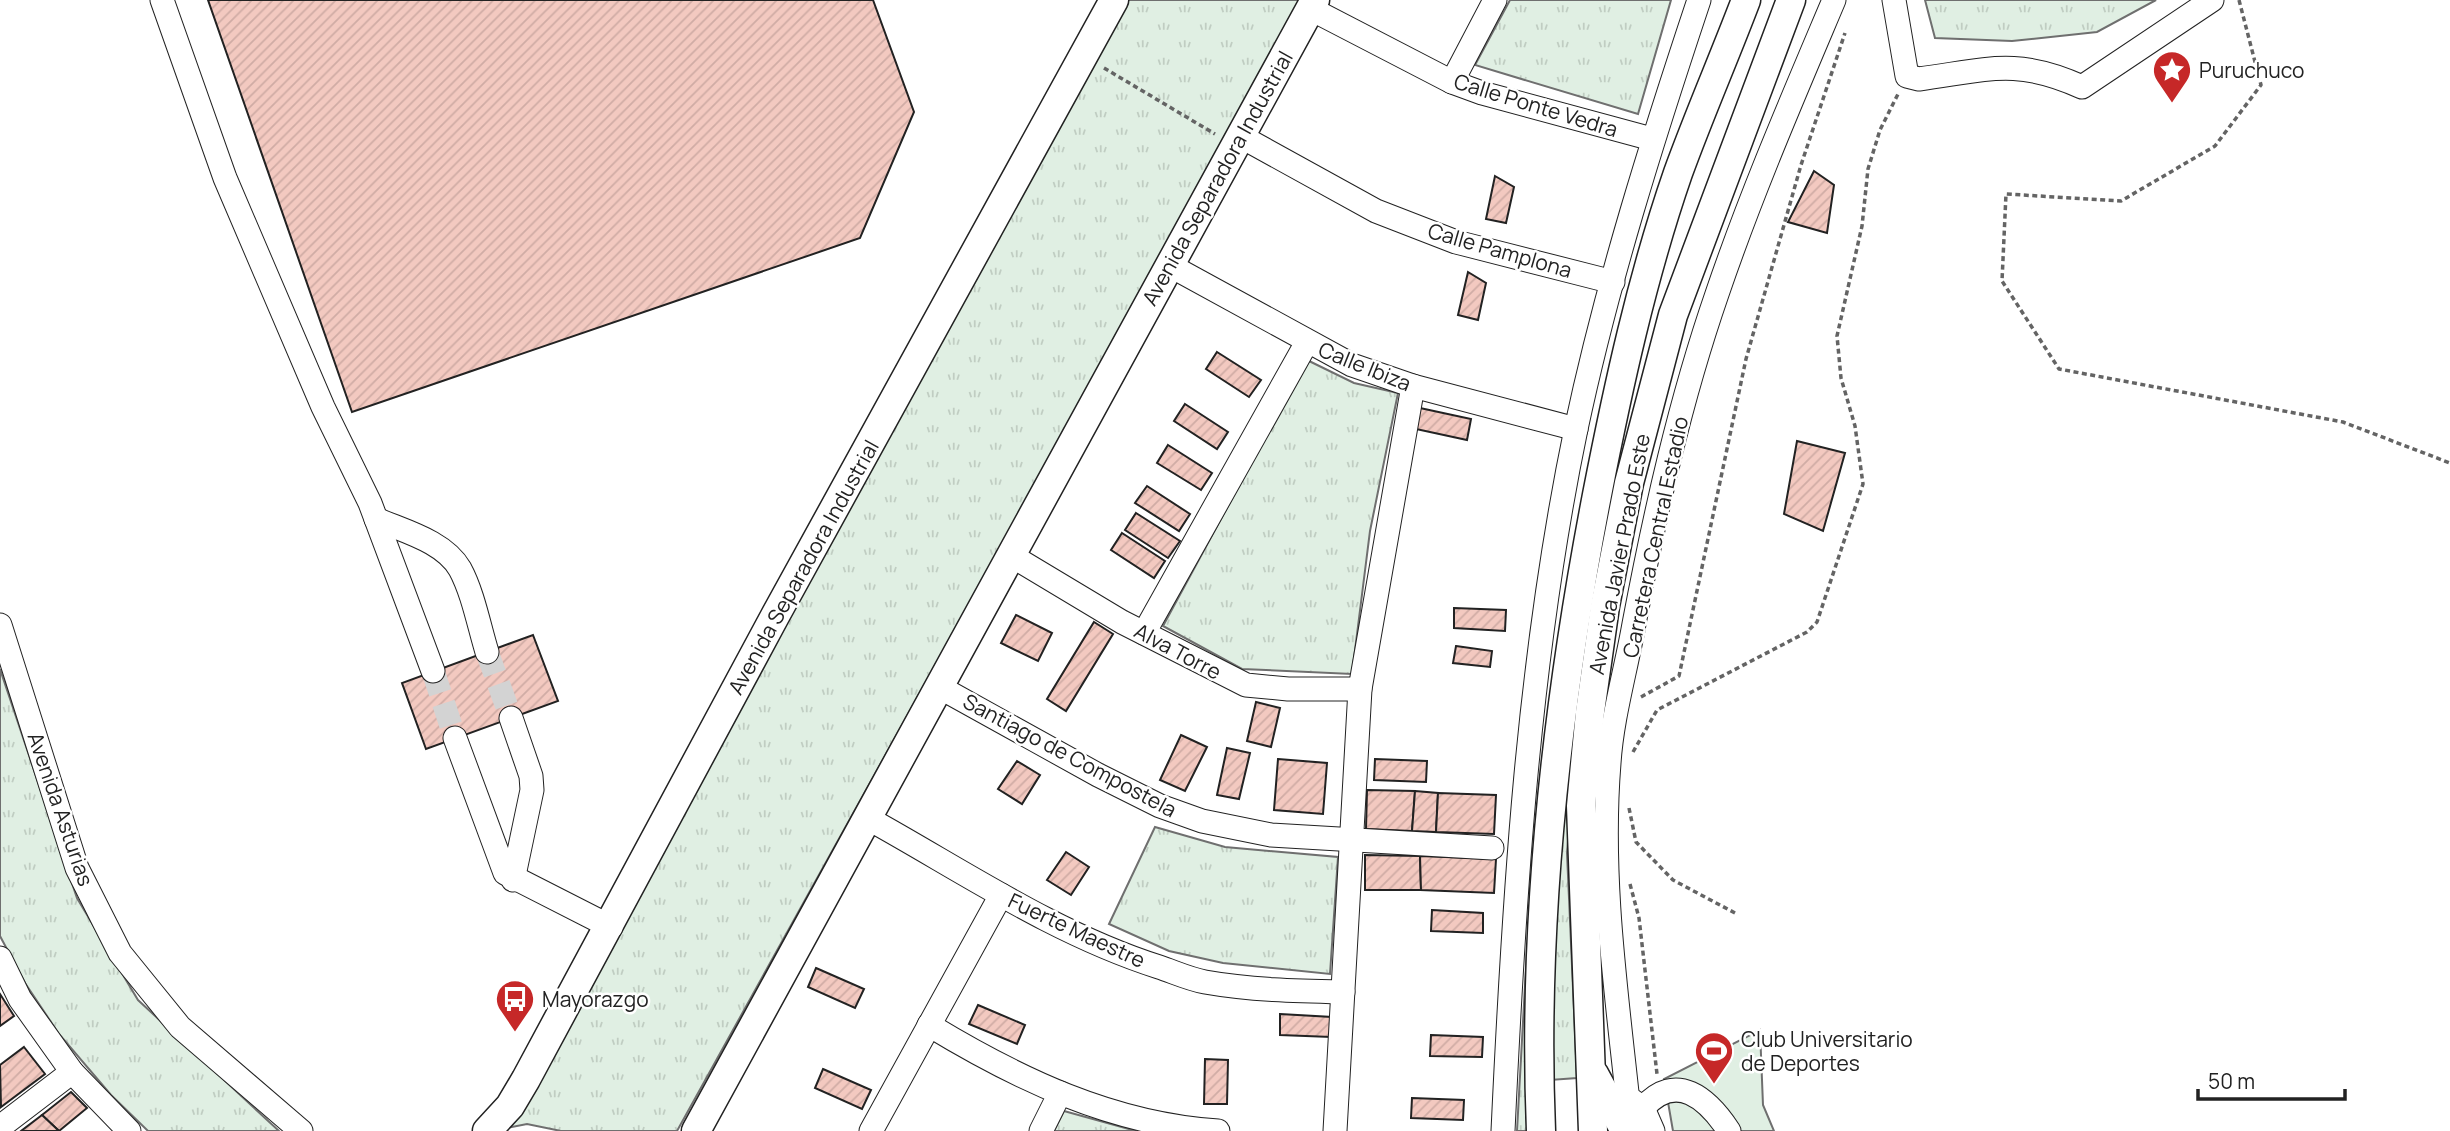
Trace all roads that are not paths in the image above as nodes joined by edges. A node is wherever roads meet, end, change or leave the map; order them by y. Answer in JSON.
{"nodes":[{"id":1,"x":162,"y":0,"type":"edge"},
{"id":2,"x":1114,"y":0,"type":"edge"},
{"id":3,"x":1495,"y":0,"type":"edge"},
{"id":4,"x":1699,"y":0,"type":"edge"},
{"id":5,"x":1746,"y":0,"type":"edge"},
{"id":6,"x":1791,"y":0,"type":"edge"},
{"id":7,"x":1834,"y":0,"type":"edge"},
{"id":8,"x":1894,"y":0,"type":"edge"},
{"id":9,"x":2212,"y":0,"type":"edge"},
{"id":10,"x":1313,"y":4,"type":"edge"},
{"id":11,"x":1452,"y":82,"type":"junction"},
{"id":12,"x":1652,"y":139,"type":"junction"},
{"id":13,"x":1238,"y":141,"type":"junction"},
{"id":14,"x":1169,"y":265,"type":"junction"},
{"id":15,"x":1612,"y":282,"type":"junction"},
{"id":16,"x":1307,"y":342,"type":"junction"},
{"id":17,"x":1413,"y":386,"type":"junction"},
{"id":18,"x":1576,"y":429,"type":"junction"},
{"id":19,"x":376,"y":519,"type":"junction"},
{"id":20,"x":1012,"y":556,"type":"junction"},
{"id":21,"x":0,"y":625,"type":"edge"},
{"id":22,"x":1144,"y":633,"type":"junction"},
{"id":23,"x":487,"y":652,"type":"tunnel mouth"},
{"id":24,"x":433,"y":671,"type":"tunnel mouth"},
{"id":25,"x":940,"y":688,"type":"junction"},
{"id":26,"x":1360,"y":689,"type":"junction"},
{"id":27,"x":511,"y":718,"type":"tunnel mouth"},
{"id":28,"x":455,"y":738,"type":"tunnel mouth"},
{"id":29,"x":869,"y":818,"type":"junction"},
{"id":30,"x":1352,"y":839,"type":"junction"},
{"id":31,"x":1492,"y":848,"type":"dead end"},
{"id":32,"x":513,"y":880,"type":"junction"},
{"id":33,"x":1001,"y":895,"type":"junction"},
{"id":34,"x":611,"y":926,"type":"junction"},
{"id":35,"x":0,"y":958,"type":"edge"},
{"id":36,"x":1343,"y":992,"type":"junction"},
{"id":37,"x":929,"y":1025,"type":"junction"},
{"id":38,"x":1590,"y":1066,"type":"junction"},
{"id":39,"x":72,"y":1072,"type":"junction"},
{"id":40,"x":1059,"y":1093,"type":"junction"},
{"id":41,"x":1641,"y":1101,"type":"junction"},
{"id":42,"x":0,"y":1127,"type":"edge"},
{"id":43,"x":298,"y":1130,"type":"edge"},
{"id":44,"x":1182,"y":1130,"type":"edge"},
{"id":45,"x":129,"y":1131,"type":"edge"},
{"id":46,"x":487,"y":1131,"type":"edge"},
{"id":47,"x":696,"y":1131,"type":"edge"},
{"id":48,"x":871,"y":1131,"type":"edge"},
{"id":49,"x":1041,"y":1131,"type":"edge"},
{"id":50,"x":1218,"y":1131,"type":"edge"},
{"id":51,"x":1335,"y":1131,"type":"edge"},
{"id":52,"x":1503,"y":1131,"type":"edge"},
{"id":53,"x":1541,"y":1131,"type":"edge"},
{"id":54,"x":1594,"y":1131,"type":"edge"},
{"id":55,"x":1625,"y":1131,"type":"edge"},
{"id":56,"x":1631,"y":1131,"type":"edge"},
{"id":57,"x":1653,"y":1131,"type":"edge"},
{"id":58,"x":1730,"y":1131,"type":"edge"}],
"edges":[{"from":1,"to":19,"type":"street"},
{"from":2,"to":34,"type":"main road","name":"Avenida Separadora Industrial"},
{"from":3,"to":11,"type":"street"},
{"from":4,"to":12,"type":"street"},
{"from":5,"to":53,"type":"main road","name":"Avenida Javier Prado Este"},
{"from":6,"to":38,"type":"main road","name":"Avenida Javier Prado Este"},
{"from":7,"to":41,"type":"street","name":"Carretera Central Estadio"},
{"from":8,"to":9,"type":"street"},
{"from":10,"to":11,"type":"street","name":"Calle Ponte Vedra"},
{"from":10,"to":13,"type":"main road","name":"Avenida Separadora Industrial"},
{"from":11,"to":12,"type":"street","name":"Calle Ponte Vedra"},
{"from":12,"to":15,"type":"street"},
{"from":13,"to":14,"type":"main road","name":"Avenida Separadora Industrial"},
{"from":13,"to":15,"type":"street","name":"Calle Pamplona"},
{"from":14,"to":16,"type":"street","name":"Calle Ibiza"},
{"from":14,"to":20,"type":"main road","name":"Avenida Separadora Industrial"},
{"from":15,"to":18,"type":"street"},
{"from":16,"to":17,"type":"street","name":"Calle Ibiza"},
{"from":16,"to":22,"type":"street"},
{"from":17,"to":18,"type":"street","name":"Calle Ibiza"},
{"from":17,"to":26,"type":"street"},
{"from":18,"to":52,"type":"street"},
{"from":19,"to":23,"type":"street"},
{"from":19,"to":24,"type":"street"},
{"from":20,"to":22,"type":"street","name":"Alva Torre"},
{"from":20,"to":25,"type":"main road","name":"Avenida Separadora Industrial"},
{"from":21,"to":43,"type":"street","name":"Avenida Asturias"},
{"from":22,"to":26,"type":"street","name":"Alva Torre"},
{"from":25,"to":29,"type":"main road","name":"Avenida Separadora Industrial"},
{"from":25,"to":30,"type":"street","name":"Santiago de Compostela"},
{"from":26,"to":30,"type":"street"},
{"from":27,"to":32,"type":"street"},
{"from":28,"to":32,"type":"street"},
{"from":29,"to":33,"type":"street","name":"Fuerte Maestre"},
{"from":29,"to":47,"type":"main road","name":"Avenida Separadora Industrial"},
{"from":30,"to":31,"type":"street","name":"Santiago de Compostela"},
{"from":30,"to":36,"type":"street"},
{"from":32,"to":34,"type":"street"},
{"from":33,"to":36,"type":"street","name":"Fuerte Maestre"},
{"from":33,"to":37,"type":"street"},
{"from":34,"to":46,"type":"main road","name":"Avenida Separadora Industrial"},
{"from":35,"to":39,"type":"street"},
{"from":36,"to":51,"type":"street"},
{"from":37,"to":40,"type":"street"},
{"from":37,"to":48,"type":"street"},
{"from":38,"to":54,"type":"main road","name":"Avenida Javier Prado Este"},
{"from":38,"to":55,"type":"main road"},
{"from":39,"to":42,"type":"street"},
{"from":39,"to":45,"type":"street"},
{"from":40,"to":44,"type":"street"},
{"from":40,"to":49,"type":"street"},
{"from":41,"to":56,"type":"street","name":"Carretera Central Estadio"},
{"from":41,"to":57,"type":"street","name":"Carretera Central Estadio"},
{"from":41,"to":58,"type":"street"},
{"from":44,"to":50,"type":"street"}]}
